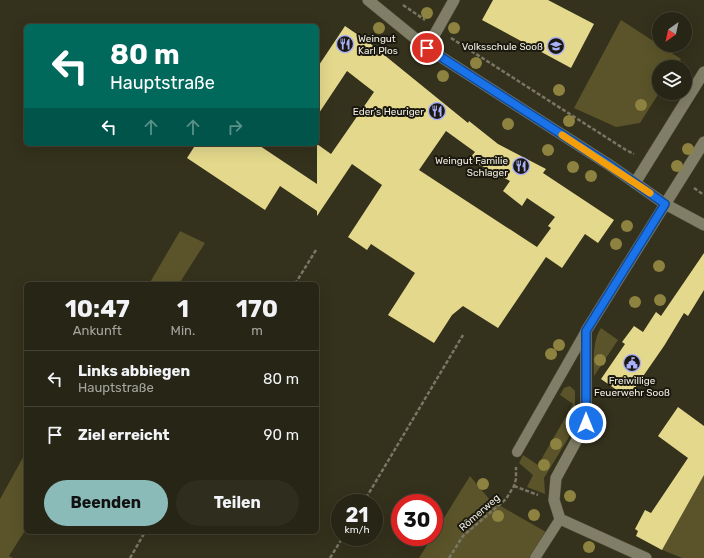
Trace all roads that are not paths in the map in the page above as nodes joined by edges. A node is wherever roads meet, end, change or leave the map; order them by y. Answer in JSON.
{"nodes":[{"id":1,"x":368,"y":0,"type":"edge"},
{"id":2,"x":454,"y":0,"type":"edge"},
{"id":3,"x":427,"y":48,"type":"junction"},
{"id":4,"x":704,"y":72,"type":"edge"},
{"id":5,"x":704,"y":142,"type":"edge"},
{"id":6,"x":635,"y":183,"type":"junction"},
{"id":7,"x":665,"y":204,"type":"junction"},
{"id":8,"x":704,"y":225,"type":"edge"},
{"id":9,"x":586,"y":331,"type":"junction"},
{"id":10,"x":517,"y":452,"type":"road end"},
{"id":11,"x":560,"y":519,"type":"junction"},
{"id":12,"x":535,"y":558,"type":"edge"},
{"id":13,"x":646,"y":558,"type":"edge"}],
"edges":[{"from":1,"to":3,"type":"street"},
{"from":2,"to":3,"type":"street"},
{"from":3,"to":6,"type":"street"},
{"from":4,"to":6,"type":"street"},
{"from":5,"to":7,"type":"street"},
{"from":6,"to":7,"type":"street"},
{"from":7,"to":8,"type":"street"},
{"from":7,"to":9,"type":"street"},
{"from":9,"to":10,"type":"lane"},
{"from":9,"to":11,"type":"street"},
{"from":11,"to":12,"type":"lane"},
{"from":11,"to":13,"type":"street"}]}
